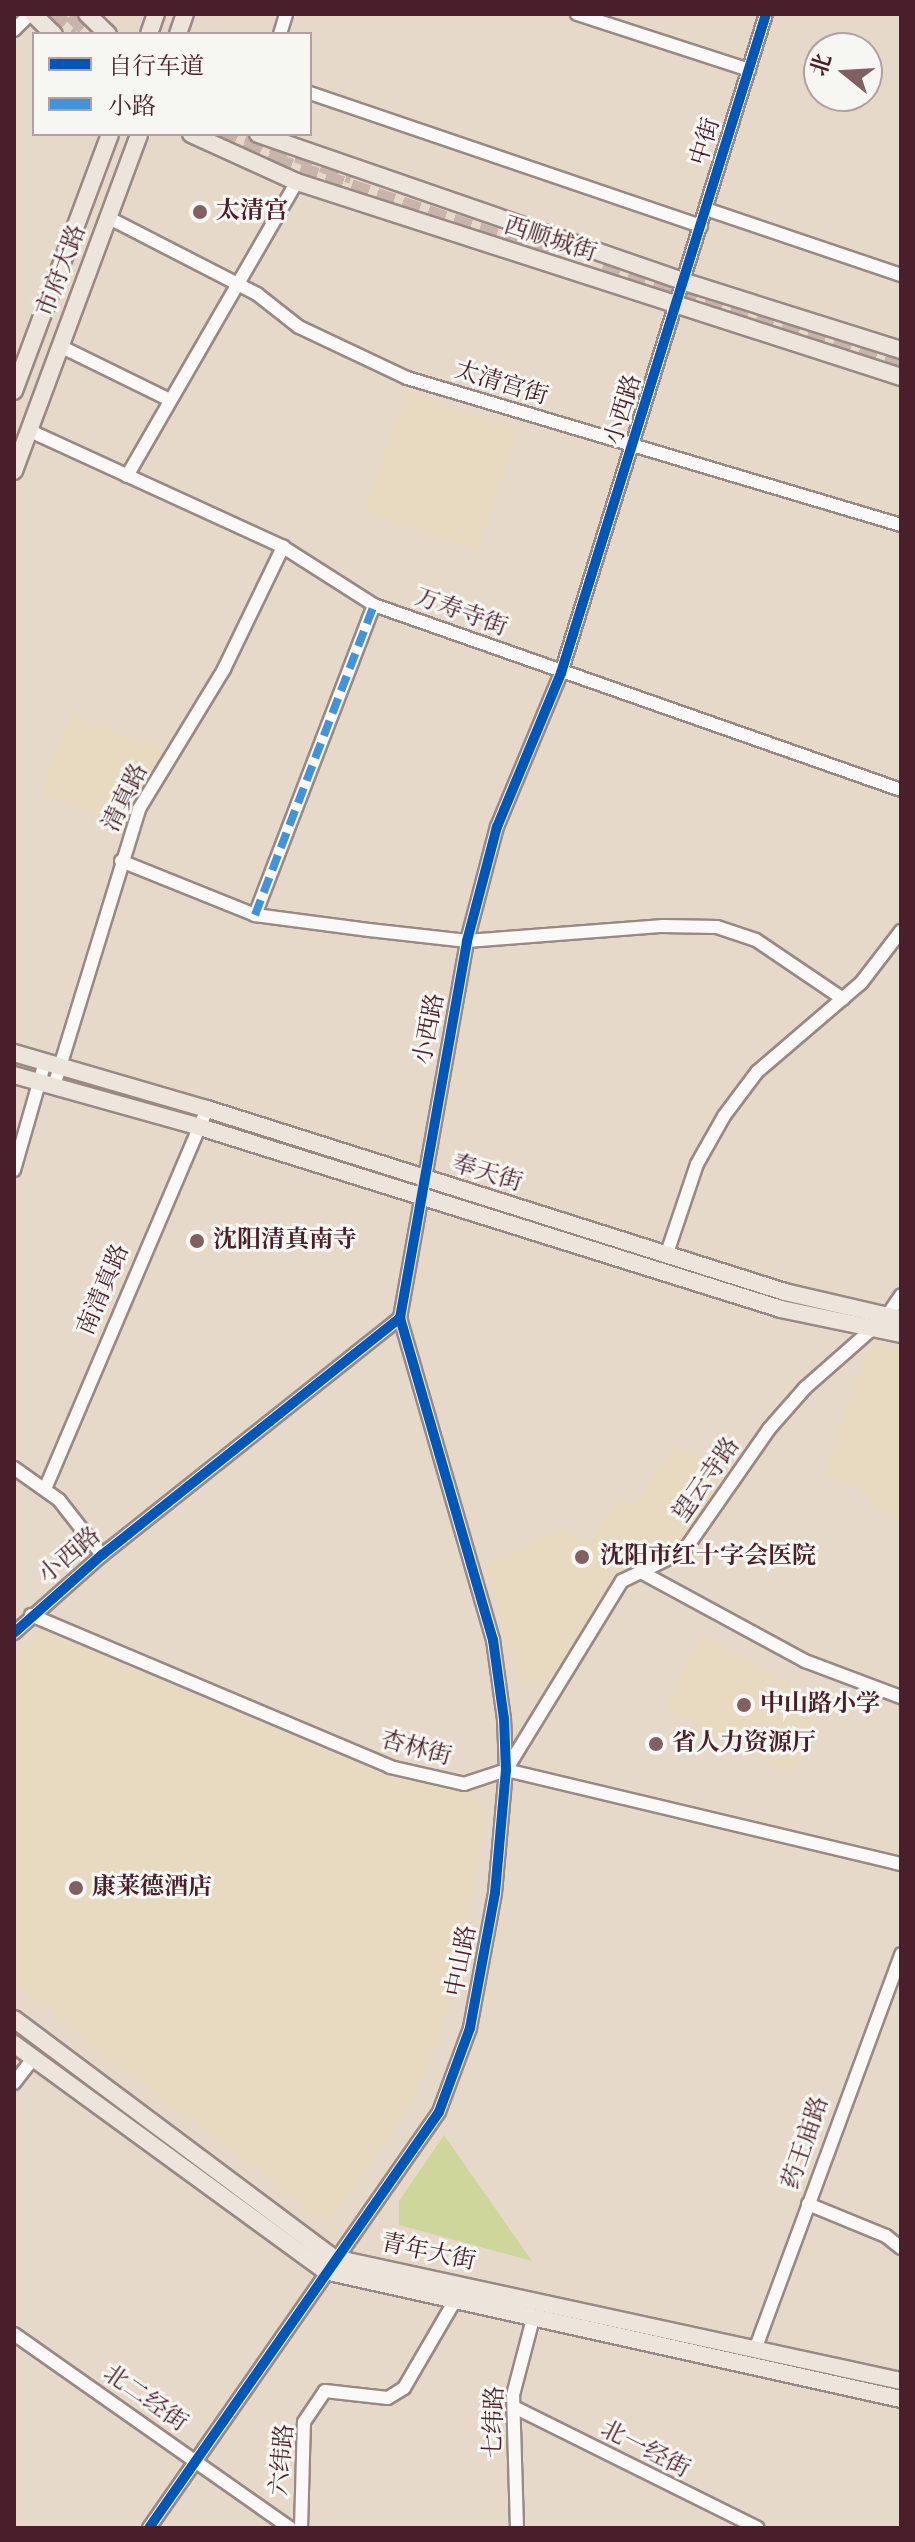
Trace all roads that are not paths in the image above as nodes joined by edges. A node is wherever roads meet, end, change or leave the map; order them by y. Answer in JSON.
{"nodes":[{"id":1,"x":32,"y":14,"type":"edge"},
{"id":2,"x":87,"y":14,"type":"edge"},
{"id":3,"x":577,"y":14,"type":"edge"},
{"id":4,"x":766,"y":14,"type":"edge"},
{"id":5,"x":14,"y":30,"type":"edge"},
{"id":6,"x":52,"y":32,"type":"edge"},
{"id":7,"x":106,"y":32,"type":"edge"},
{"id":8,"x":749,"y":70,"type":"junction"},
{"id":9,"x":312,"y":94,"type":"edge"},
{"id":10,"x":109,"y":136,"type":"edge"},
{"id":11,"x":138,"y":136,"type":"edge"},
{"id":12,"x":195,"y":136,"type":"edge"},
{"id":13,"x":264,"y":136,"type":"edge"},
{"id":14,"x":297,"y":182,"type":"junction"},
{"id":15,"x":706,"y":209,"type":"junction"},
{"id":16,"x":115,"y":221,"type":"dead end"},
{"id":17,"x":701,"y":226,"type":"junction"},
{"id":18,"x":901,"y":275,"type":"edge"},
{"id":19,"x":685,"y":282,"type":"junction"},
{"id":20,"x":236,"y":285,"type":"junction"},
{"id":21,"x":677,"y":307,"type":"junction"},
{"id":22,"x":66,"y":349,"type":"dead end"},
{"id":23,"x":901,"y":350,"type":"edge"},
{"id":24,"x":901,"y":377,"type":"edge"},
{"id":25,"x":14,"y":391,"type":"edge"},
{"id":26,"x":168,"y":399,"type":"junction"},
{"id":27,"x":21,"y":427,"type":"edge"},
{"id":28,"x":634,"y":447,"type":"junction"},
{"id":29,"x":14,"y":471,"type":"edge"},
{"id":30,"x":127,"y":476,"type":"junction"},
{"id":31,"x":901,"y":525,"type":"edge"},
{"id":32,"x":283,"y":547,"type":"junction"},
{"id":33,"x":374,"y":605,"type":"junction"},
{"id":34,"x":561,"y":673,"type":"junction"},
{"id":35,"x":901,"y":790,"type":"edge"},
{"id":36,"x":121,"y":861,"type":"junction"},
{"id":37,"x":255,"y":915,"type":"junction"},
{"id":38,"x":901,"y":931,"type":"edge"},
{"id":39,"x":467,"y":941,"type":"junction"},
{"id":40,"x":843,"y":999,"type":"junction"},
{"id":41,"x":14,"y":1053,"type":"edge"},
{"id":42,"x":52,"y":1064,"type":"junction"},
{"id":43,"x":14,"y":1075,"type":"edge"},
{"id":44,"x":46,"y":1084,"type":"junction"},
{"id":45,"x":207,"y":1109,"type":"junction"},
{"id":46,"x":200,"y":1127,"type":"junction"},
{"id":47,"x":14,"y":1170,"type":"edge"},
{"id":48,"x":422,"y":1179,"type":"junction"},
{"id":49,"x":419,"y":1197,"type":"junction"},
{"id":50,"x":666,"y":1256,"type":"junction"},
{"id":51,"x":901,"y":1295,"type":"edge"},
{"id":52,"x":894,"y":1317,"type":"edge"},
{"id":53,"x":400,"y":1318,"type":"junction"},
{"id":54,"x":872,"y":1330,"type":"junction"},
{"id":55,"x":901,"y":1334,"type":"edge"},
{"id":56,"x":14,"y":1468,"type":"edge"},
{"id":57,"x":45,"y":1489,"type":"junction"},
{"id":58,"x":102,"y":1555,"type":"junction"},
{"id":59,"x":641,"y":1572,"type":"junction"},
{"id":60,"x":31,"y":1615,"type":"junction"},
{"id":61,"x":14,"y":1633,"type":"edge"},
{"id":62,"x":901,"y":1697,"type":"edge"},
{"id":63,"x":506,"y":1770,"type":"junction"},
{"id":64,"x":901,"y":1864,"type":"edge"},
{"id":65,"x":901,"y":1954,"type":"edge"},
{"id":66,"x":14,"y":2019,"type":"edge"},
{"id":67,"x":14,"y":2044,"type":"edge"},
{"id":68,"x":34,"y":2057,"type":"junction"},
{"id":69,"x":14,"y":2083,"type":"edge"},
{"id":70,"x":808,"y":2204,"type":"junction"},
{"id":71,"x":901,"y":2248,"type":"edge"},
{"id":72,"x":330,"y":2264,"type":"junction"},
{"id":73,"x":454,"y":2302,"type":"junction"},
{"id":74,"x":533,"y":2319,"type":"junction"},
{"id":75,"x":14,"y":2334,"type":"edge"},
{"id":76,"x":756,"y":2347,"type":"junction"},
{"id":77,"x":901,"y":2381,"type":"edge"},
{"id":78,"x":901,"y":2399,"type":"edge"},
{"id":79,"x":514,"y":2407,"type":"junction"},
{"id":80,"x":195,"y":2461,"type":"junction"},
{"id":81,"x":149,"y":2528,"type":"edge"},
{"id":82,"x":290,"y":2528,"type":"edge"},
{"id":83,"x":301,"y":2528,"type":"edge"},
{"id":84,"x":517,"y":2528,"type":"edge"},
{"id":85,"x":758,"y":2528,"type":"edge"}],
"edges":[{"from":1,"to":5,"type":"street"},
{"from":1,"to":6,"type":"main road"},
{"from":2,"to":7,"type":"main road"},
{"from":3,"to":8,"type":"street"},
{"from":4,"to":8,"type":"street","name":"中街"},
{"from":8,"to":15,"type":"street","name":"中街"},
{"from":9,"to":17,"type":"street"},
{"from":10,"to":25,"type":"main road","name":"市府大路"},
{"from":11,"to":27,"type":"main road","name":"市府大路"},
{"from":12,"to":14,"type":"main road","name":"西顺城街"},
{"from":13,"to":19,"type":"main road","name":"西顺城街"},
{"from":14,"to":20,"type":"street"},
{"from":14,"to":21,"type":"main road","name":"西顺城街"},
{"from":15,"to":17,"type":"street","name":"中街"},
{"from":15,"to":18,"type":"street"},
{"from":16,"to":20,"type":"street","name":"太清宫街"},
{"from":17,"to":19,"type":"street","name":"中街"},
{"from":19,"to":21,"type":"street","name":"小西路"},
{"from":19,"to":23,"type":"main road","name":"西顺城街"},
{"from":20,"to":26,"type":"street"},
{"from":20,"to":28,"type":"street","name":"太清宫街"},
{"from":21,"to":24,"type":"main road","name":"西顺城街"},
{"from":21,"to":28,"type":"street","name":"小西路"},
{"from":22,"to":26,"type":"street"},
{"from":26,"to":30,"type":"street"},
{"from":27,"to":29,"type":"main road","name":"市府大路"},
{"from":27,"to":30,"type":"street","name":"万寿寺街"},
{"from":28,"to":31,"type":"street","name":"太清宫街"},
{"from":28,"to":34,"type":"street","name":"小西路"},
{"from":30,"to":32,"type":"street","name":"万寿寺街"},
{"from":32,"to":33,"type":"street","name":"万寿寺街"},
{"from":32,"to":36,"type":"street","name":"清真路"},
{"from":33,"to":34,"type":"street","name":"万寿寺街"},
{"from":33,"to":37,"type":"street"},
{"from":34,"to":35,"type":"street","name":"万寿寺街"},
{"from":34,"to":39,"type":"street","name":"小西路"},
{"from":36,"to":37,"type":"street"},
{"from":36,"to":42,"type":"street","name":"清真路"},
{"from":37,"to":39,"type":"street"},
{"from":38,"to":40,"type":"street"},
{"from":39,"to":40,"type":"street"},
{"from":39,"to":48,"type":"street","name":"小西路"},
{"from":40,"to":50,"type":"street"},
{"from":41,"to":42,"type":"main road","name":"奉天街"},
{"from":42,"to":44,"type":"street","name":"清真路"},
{"from":42,"to":45,"type":"main road","name":"奉天街"},
{"from":43,"to":44,"type":"main road","name":"奉天街"},
{"from":44,"to":46,"type":"main road","name":"奉天街"},
{"from":44,"to":47,"type":"street","name":"清真路"},
{"from":45,"to":46,"type":"street","name":"南清真路"},
{"from":45,"to":48,"type":"main road","name":"奉天街"},
{"from":46,"to":49,"type":"main road","name":"奉天街"},
{"from":46,"to":57,"type":"street","name":"南清真路"},
{"from":48,"to":49,"type":"street","name":"小西路"},
{"from":48,"to":50,"type":"main road","name":"奉天街"},
{"from":49,"to":53,"type":"street","name":"小西路"},
{"from":49,"to":54,"type":"main road","name":"奉天街"},
{"from":50,"to":52,"type":"main road","name":"奉天街"},
{"from":51,"to":52,"type":"street","name":"望云寺路"},
{"from":52,"to":54,"type":"street","name":"望云寺路"},
{"from":53,"to":58,"type":"street","name":"小西路"},
{"from":53,"to":63,"type":"street","name":"中山路"},
{"from":54,"to":55,"type":"main road","name":"奉天街"},
{"from":54,"to":59,"type":"street","name":"望云寺路"},
{"from":56,"to":57,"type":"street"},
{"from":57,"to":58,"type":"street"},
{"from":58,"to":60,"type":"street","name":"小西路"},
{"from":59,"to":62,"type":"street"},
{"from":59,"to":63,"type":"street","name":"望云寺路"},
{"from":60,"to":61,"type":"street","name":"小西路"},
{"from":60,"to":63,"type":"street","name":"杏林街"},
{"from":63,"to":64,"type":"street"},
{"from":63,"to":72,"type":"street","name":"中山路"},
{"from":65,"to":70,"type":"street","name":"药王庙路"},
{"from":66,"to":72,"type":"main road","name":"青年大街"},
{"from":67,"to":68,"type":"main road","name":"青年大街"},
{"from":68,"to":69,"type":"street"},
{"from":68,"to":72,"type":"main road","name":"青年大街"},
{"from":70,"to":71,"type":"street"},
{"from":70,"to":76,"type":"street","name":"药王庙路"},
{"from":72,"to":73,"type":"main road","name":"青年大街"},
{"from":72,"to":76,"type":"main road","name":"青年大街"},
{"from":72,"to":80,"type":"street","name":"中山路"},
{"from":73,"to":74,"type":"main road","name":"青年大街"},
{"from":73,"to":83,"type":"street","name":"六纬路"},
{"from":74,"to":78,"type":"main road","name":"青年大街"},
{"from":74,"to":79,"type":"street","name":"七纬路"},
{"from":75,"to":80,"type":"street","name":"北二经街"},
{"from":76,"to":77,"type":"main road","name":"青年大街"},
{"from":79,"to":84,"type":"street","name":"七纬路"},
{"from":79,"to":85,"type":"street","name":"北一经街"},
{"from":80,"to":81,"type":"street","name":"中山路"},
{"from":80,"to":82,"type":"street","name":"北二经街"}]}
